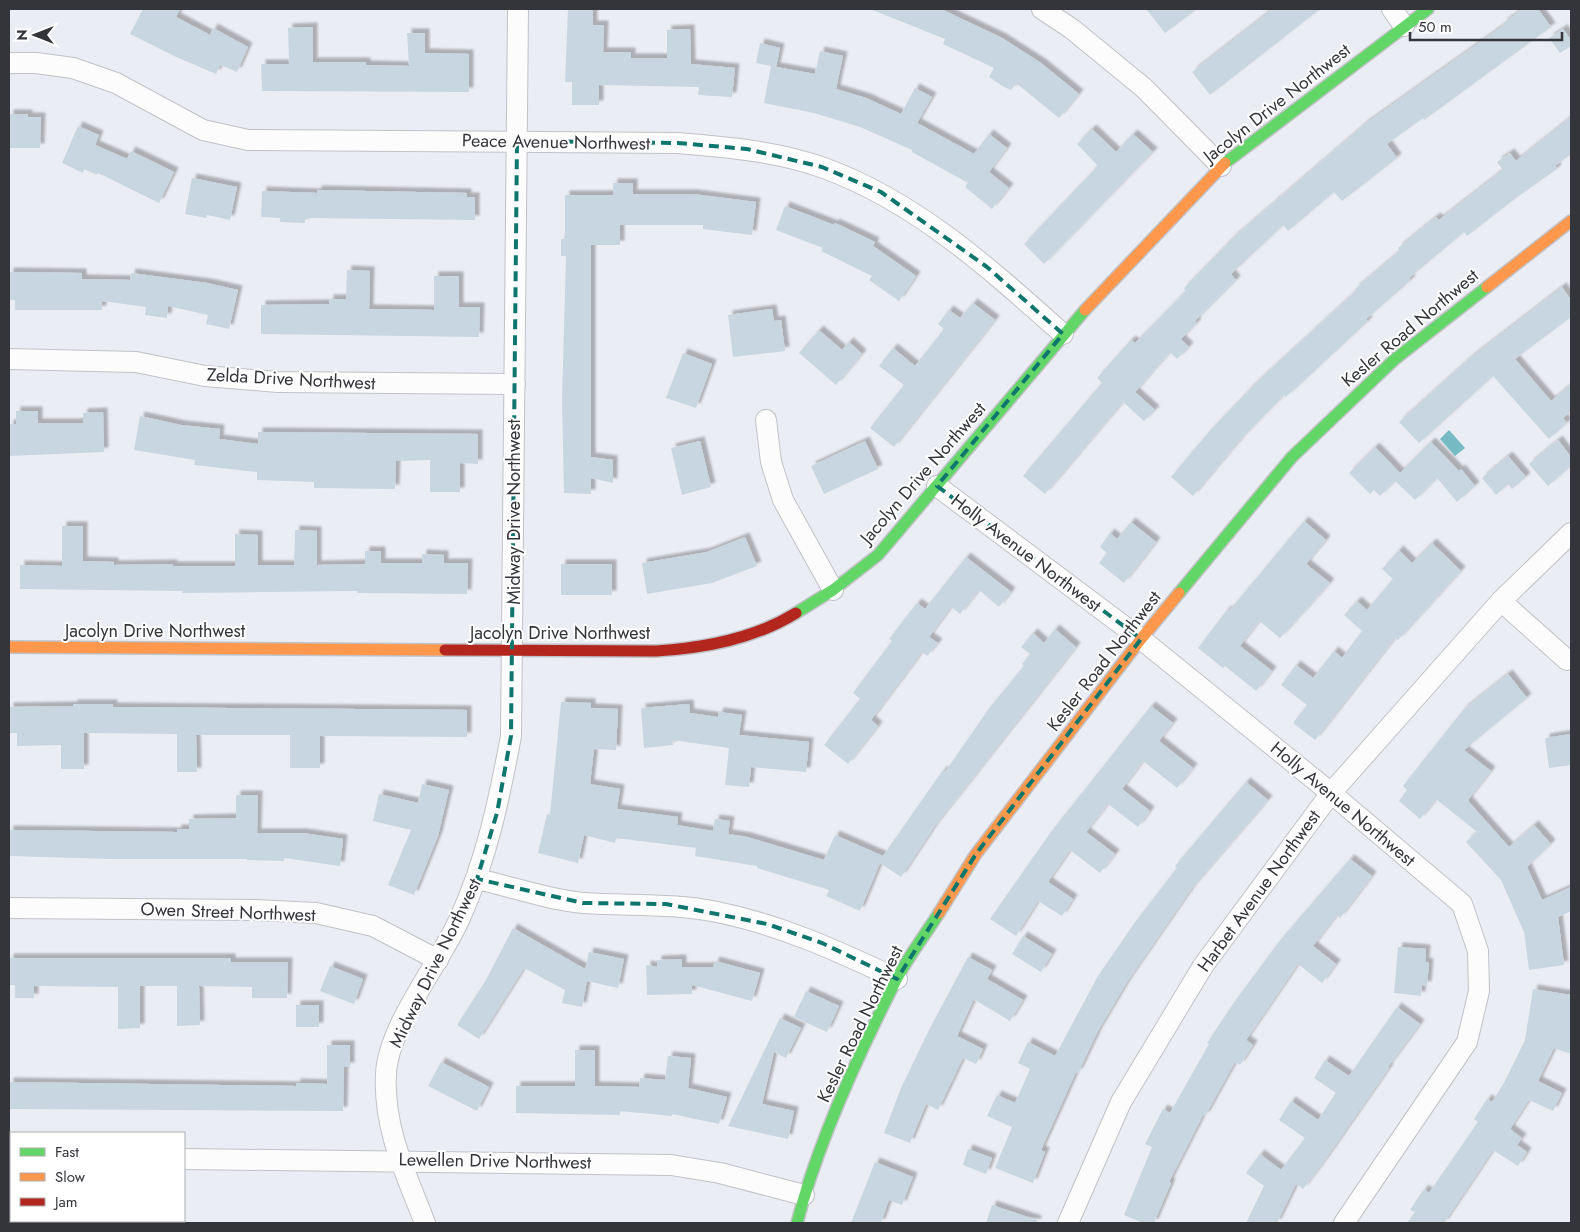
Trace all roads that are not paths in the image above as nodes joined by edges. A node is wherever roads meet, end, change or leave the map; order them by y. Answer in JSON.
{"nodes":[{"id":1,"x":518,"y":9,"type":"edge"},
{"id":2,"x":1042,"y":9,"type":"edge"},
{"id":3,"x":1392,"y":9,"type":"edge"},
{"id":4,"x":1428,"y":9,"type":"edge"},
{"id":5,"x":1404,"y":26,"type":"junction"},
{"id":6,"x":9,"y":63,"type":"edge"},
{"id":7,"x":517,"y":141,"type":"junction"},
{"id":8,"x":1221,"y":166,"type":"junction"},
{"id":9,"x":1571,"y":220,"type":"edge"},
{"id":10,"x":1063,"y":334,"type":"junction"},
{"id":11,"x":9,"y":359,"type":"edge"},
{"id":12,"x":514,"y":384,"type":"junction"},
{"id":13,"x":766,"y":420,"type":"dead end"},
{"id":14,"x":937,"y":486,"type":"junction"},
{"id":15,"x":1571,"y":533,"type":"edge"},
{"id":16,"x":833,"y":590,"type":"junction"},
{"id":17,"x":1501,"y":601,"type":"junction"},
{"id":18,"x":1141,"y":639,"type":"junction"},
{"id":19,"x":9,"y":647,"type":"edge"},
{"id":20,"x":513,"y":651,"type":"junction"},
{"id":21,"x":1567,"y":660,"type":"dead end"},
{"id":22,"x":1331,"y":793,"type":"junction"},
{"id":23,"x":477,"y":878,"type":"junction"},
{"id":24,"x":9,"y":908,"type":"edge"},
{"id":25,"x":438,"y":960,"type":"junction"},
{"id":26,"x":897,"y":979,"type":"junction"},
{"id":27,"x":185,"y":1159,"type":"edge"},
{"id":28,"x":399,"y":1160,"type":"junction"},
{"id":29,"x":804,"y":1195,"type":"junction"},
{"id":30,"x":425,"y":1223,"type":"edge"},
{"id":31,"x":797,"y":1223,"type":"edge"},
{"id":32,"x":1068,"y":1223,"type":"edge"},
{"id":33,"x":1344,"y":1223,"type":"edge"}],
"edges":[{"from":1,"to":7,"type":"street","name":"Midway Drive Northwest"},
{"from":2,"to":8,"type":"street"},
{"from":3,"to":5,"type":"street"},
{"from":4,"to":5,"type":"street","name":"Jacolyn Drive Northwest"},
{"from":5,"to":8,"type":"street","name":"Jacolyn Drive Northwest"},
{"from":6,"to":7,"type":"street","name":"Peace Avenue Northwest"},
{"from":7,"to":10,"type":"street","name":"Peace Avenue Northwest"},
{"from":7,"to":12,"type":"street","name":"Midway Drive Northwest"},
{"from":8,"to":10,"type":"street","name":"Jacolyn Drive Northwest"},
{"from":9,"to":18,"type":"street","name":"Kesler Road Northwest"},
{"from":10,"to":14,"type":"street","name":"Jacolyn Drive Northwest"},
{"from":11,"to":12,"type":"street","name":"Zelda Drive Northwest"},
{"from":12,"to":20,"type":"street","name":"Midway Drive Northwest"},
{"from":13,"to":16,"type":"street"},
{"from":14,"to":16,"type":"street","name":"Jacolyn Drive Northwest"},
{"from":14,"to":18,"type":"street","name":"Holly Avenue Northwest"},
{"from":15,"to":17,"type":"street","name":"Harbet Avenue Northwest"},
{"from":16,"to":20,"type":"street","name":"Jacolyn Drive Northwest"},
{"from":17,"to":21,"type":"street"},
{"from":17,"to":22,"type":"street","name":"Harbet Avenue Northwest"},
{"from":18,"to":22,"type":"street","name":"Holly Avenue Northwest"},
{"from":18,"to":26,"type":"street","name":"Kesler Road Northwest"},
{"from":19,"to":20,"type":"street","name":"Jacolyn Drive Northwest"},
{"from":20,"to":23,"type":"street","name":"Midway Drive Northwest"},
{"from":22,"to":32,"type":"street","name":"Harbet Avenue Northwest"},
{"from":22,"to":33,"type":"street","name":"Holly Avenue Northwest"},
{"from":23,"to":25,"type":"street","name":"Midway Drive Northwest"},
{"from":23,"to":26,"type":"street"},
{"from":24,"to":25,"type":"street","name":"Owen Street Northwest"},
{"from":25,"to":28,"type":"street","name":"Midway Drive Northwest"},
{"from":26,"to":29,"type":"street","name":"Kesler Road Northwest"},
{"from":27,"to":28,"type":"street","name":"Lewellen Drive Northwest"},
{"from":28,"to":29,"type":"street","name":"Lewellen Drive Northwest"},
{"from":28,"to":30,"type":"street","name":"Midway Drive Northwest"},
{"from":29,"to":31,"type":"street","name":"Kesler Road Northwest"}]}
